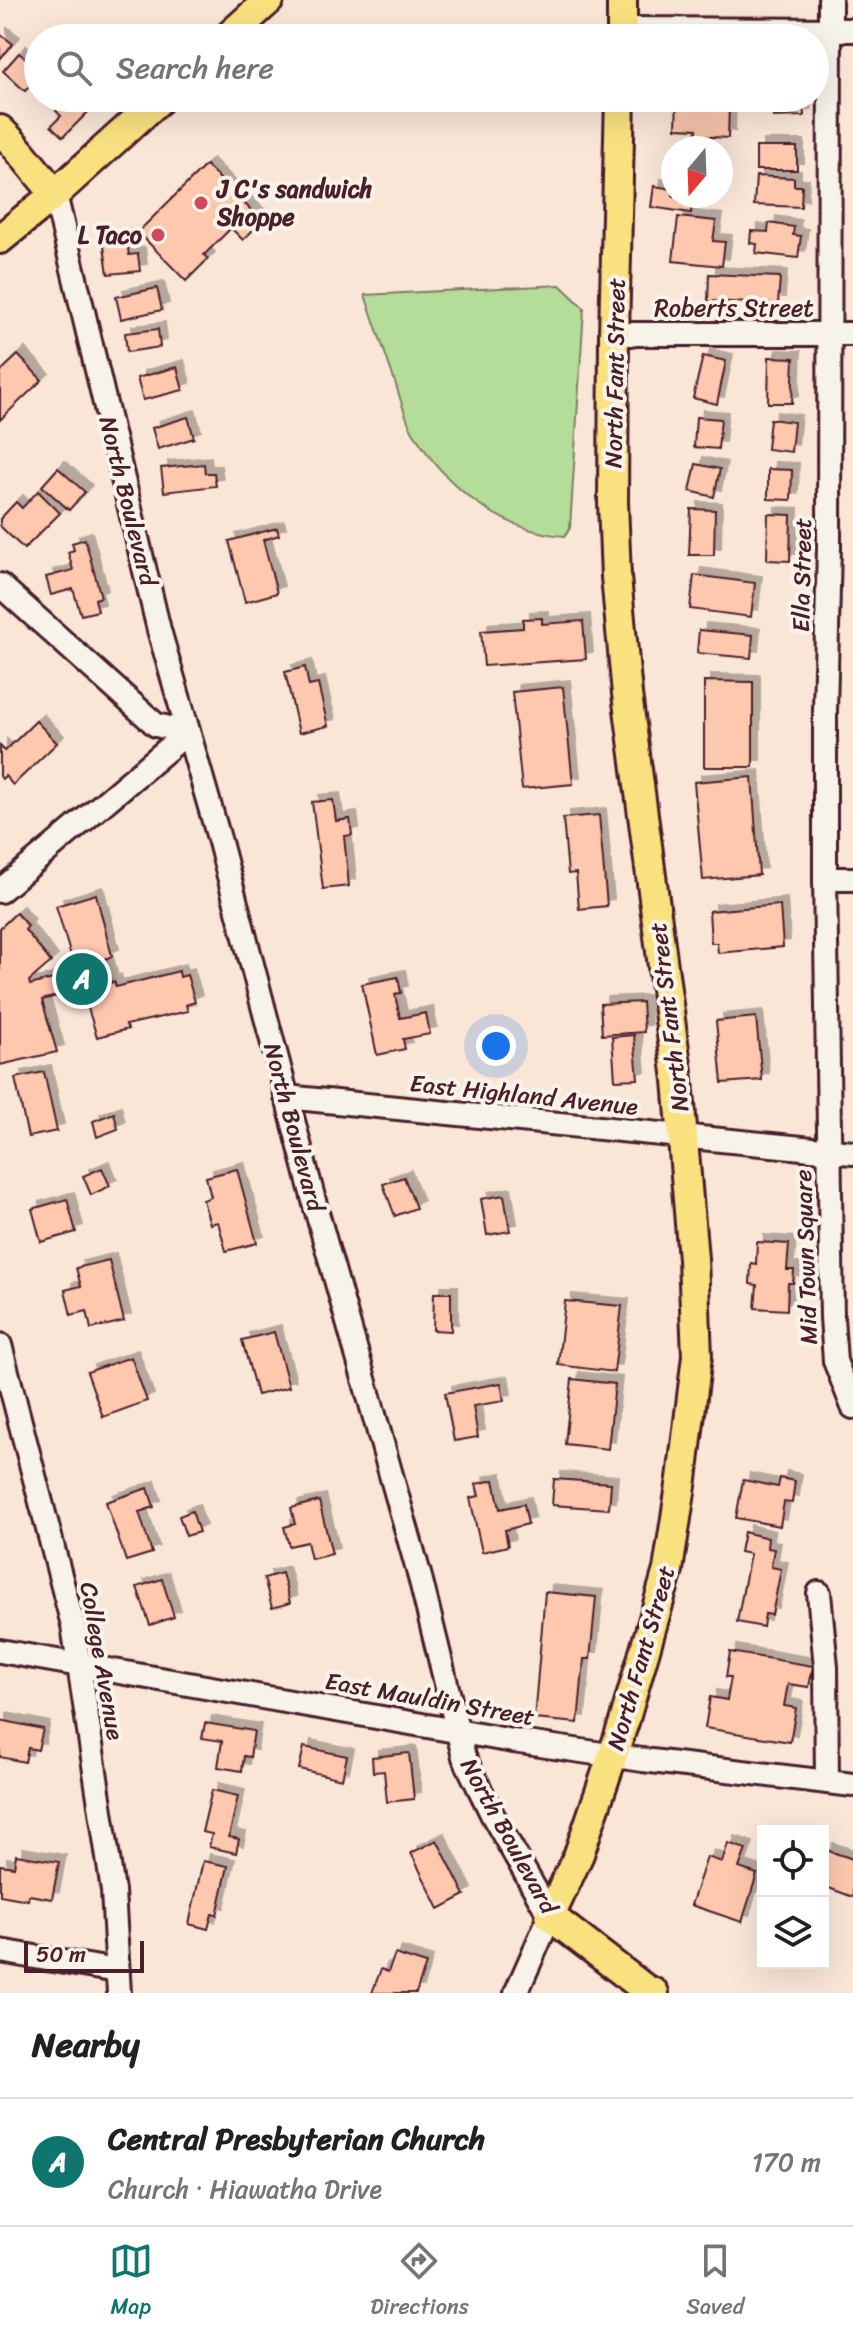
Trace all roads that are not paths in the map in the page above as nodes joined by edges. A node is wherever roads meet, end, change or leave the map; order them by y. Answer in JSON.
{"nodes":[{"id":1,"x":269,"y":0,"type":"edge"},
{"id":2,"x":622,"y":0,"type":"edge"},
{"id":3,"x":830,"y":0,"type":"edge"},
{"id":4,"x":242,"y":24,"type":"edge"},
{"id":5,"x":622,"y":24,"type":"edge"},
{"id":6,"x":830,"y":30,"type":"junction"},
{"id":7,"x":853,"y":30,"type":"edge"},
{"id":8,"x":146,"y":112,"type":"edge"},
{"id":9,"x":620,"y":112,"type":"edge"},
{"id":10,"x":0,"y":130,"type":"edge"},
{"id":11,"x":55,"y":194,"type":"junction"},
{"id":12,"x":0,"y":239,"type":"edge"},
{"id":13,"x":614,"y":334,"type":"junction"},
{"id":14,"x":829,"y":334,"type":"junction"},
{"id":15,"x":853,"y":334,"type":"edge"},
{"id":16,"x":0,"y":585,"type":"edge"},
{"id":17,"x":188,"y":732,"type":"junction"},
{"id":18,"x":825,"y":879,"type":"junction"},
{"id":19,"x":853,"y":879,"type":"edge"},
{"id":20,"x":0,"y":891,"type":"edge"},
{"id":21,"x":286,"y":1097,"type":"junction"},
{"id":22,"x":683,"y":1137,"type":"junction"},
{"id":23,"x":829,"y":1151,"type":"junction"},
{"id":24,"x":853,"y":1153,"type":"edge"},
{"id":25,"x":0,"y":1345,"type":"edge"},
{"id":26,"x":853,"y":1407,"type":"edge"},
{"id":27,"x":819,"y":1593,"type":"dead end"},
{"id":28,"x":0,"y":1651,"type":"edge"},
{"id":29,"x":79,"y":1665,"type":"junction"},
{"id":30,"x":458,"y":1732,"type":"junction"},
{"id":31,"x":612,"y":1756,"type":"junction"},
{"id":32,"x":827,"y":1782,"type":"junction"},
{"id":33,"x":853,"y":1785,"type":"edge"},
{"id":34,"x":550,"y":1916,"type":"junction"},
{"id":35,"x":0,"y":1951,"type":"edge"},
{"id":36,"x":118,"y":1982,"type":"edge"},
{"id":37,"x":516,"y":1993,"type":"edge"},
{"id":38,"x":654,"y":1993,"type":"edge"}],
"edges":[{"from":1,"to":4,"type":"main road"},
{"from":2,"to":5,"type":"main road"},
{"from":3,"to":6,"type":"street","name":"Ella Street"},
{"from":6,"to":7,"type":"street"},
{"from":6,"to":14,"type":"street","name":"Ella Street"},
{"from":8,"to":11,"type":"main road"},
{"from":9,"to":13,"type":"main road","name":"North Fant Street"},
{"from":10,"to":11,"type":"main road"},
{"from":11,"to":12,"type":"main road"},
{"from":11,"to":17,"type":"street","name":"North Boulevard"},
{"from":13,"to":14,"type":"street","name":"Roberts Street"},
{"from":13,"to":22,"type":"main road","name":"North Fant Street"},
{"from":14,"to":15,"type":"street","name":"Roberts Street"},
{"from":14,"to":18,"type":"street","name":"Ella Street"},
{"from":16,"to":17,"type":"street"},
{"from":17,"to":20,"type":"street"},
{"from":17,"to":21,"type":"street","name":"North Boulevard"},
{"from":18,"to":19,"type":"street"},
{"from":18,"to":23,"type":"street","name":"Ella Street"},
{"from":21,"to":22,"type":"street","name":"East Highland Avenue"},
{"from":21,"to":30,"type":"street","name":"North Boulevard"},
{"from":22,"to":23,"type":"street","name":"East Highland Avenue"},
{"from":22,"to":31,"type":"main road","name":"North Fant Street"},
{"from":23,"to":24,"type":"street","name":"East Highland Avenue"},
{"from":23,"to":26,"type":"street","name":"Mid Town Square"},
{"from":25,"to":29,"type":"street","name":"College Avenue"},
{"from":27,"to":32,"type":"street"},
{"from":28,"to":29,"type":"street","name":"East Mauldin Street"},
{"from":29,"to":30,"type":"street","name":"East Mauldin Street"},
{"from":29,"to":36,"type":"street","name":"College Avenue"},
{"from":30,"to":31,"type":"street","name":"East Mauldin Street"},
{"from":30,"to":34,"type":"street","name":"North Boulevard"},
{"from":31,"to":32,"type":"street","name":"East Mauldin Street"},
{"from":31,"to":34,"type":"main road","name":"North Fant Street"},
{"from":32,"to":33,"type":"street","name":"East Mauldin Street"},
{"from":34,"to":37,"type":"street"},
{"from":34,"to":38,"type":"main road","name":"North Boulevard"},
{"from":35,"to":36,"type":"street"}]}
